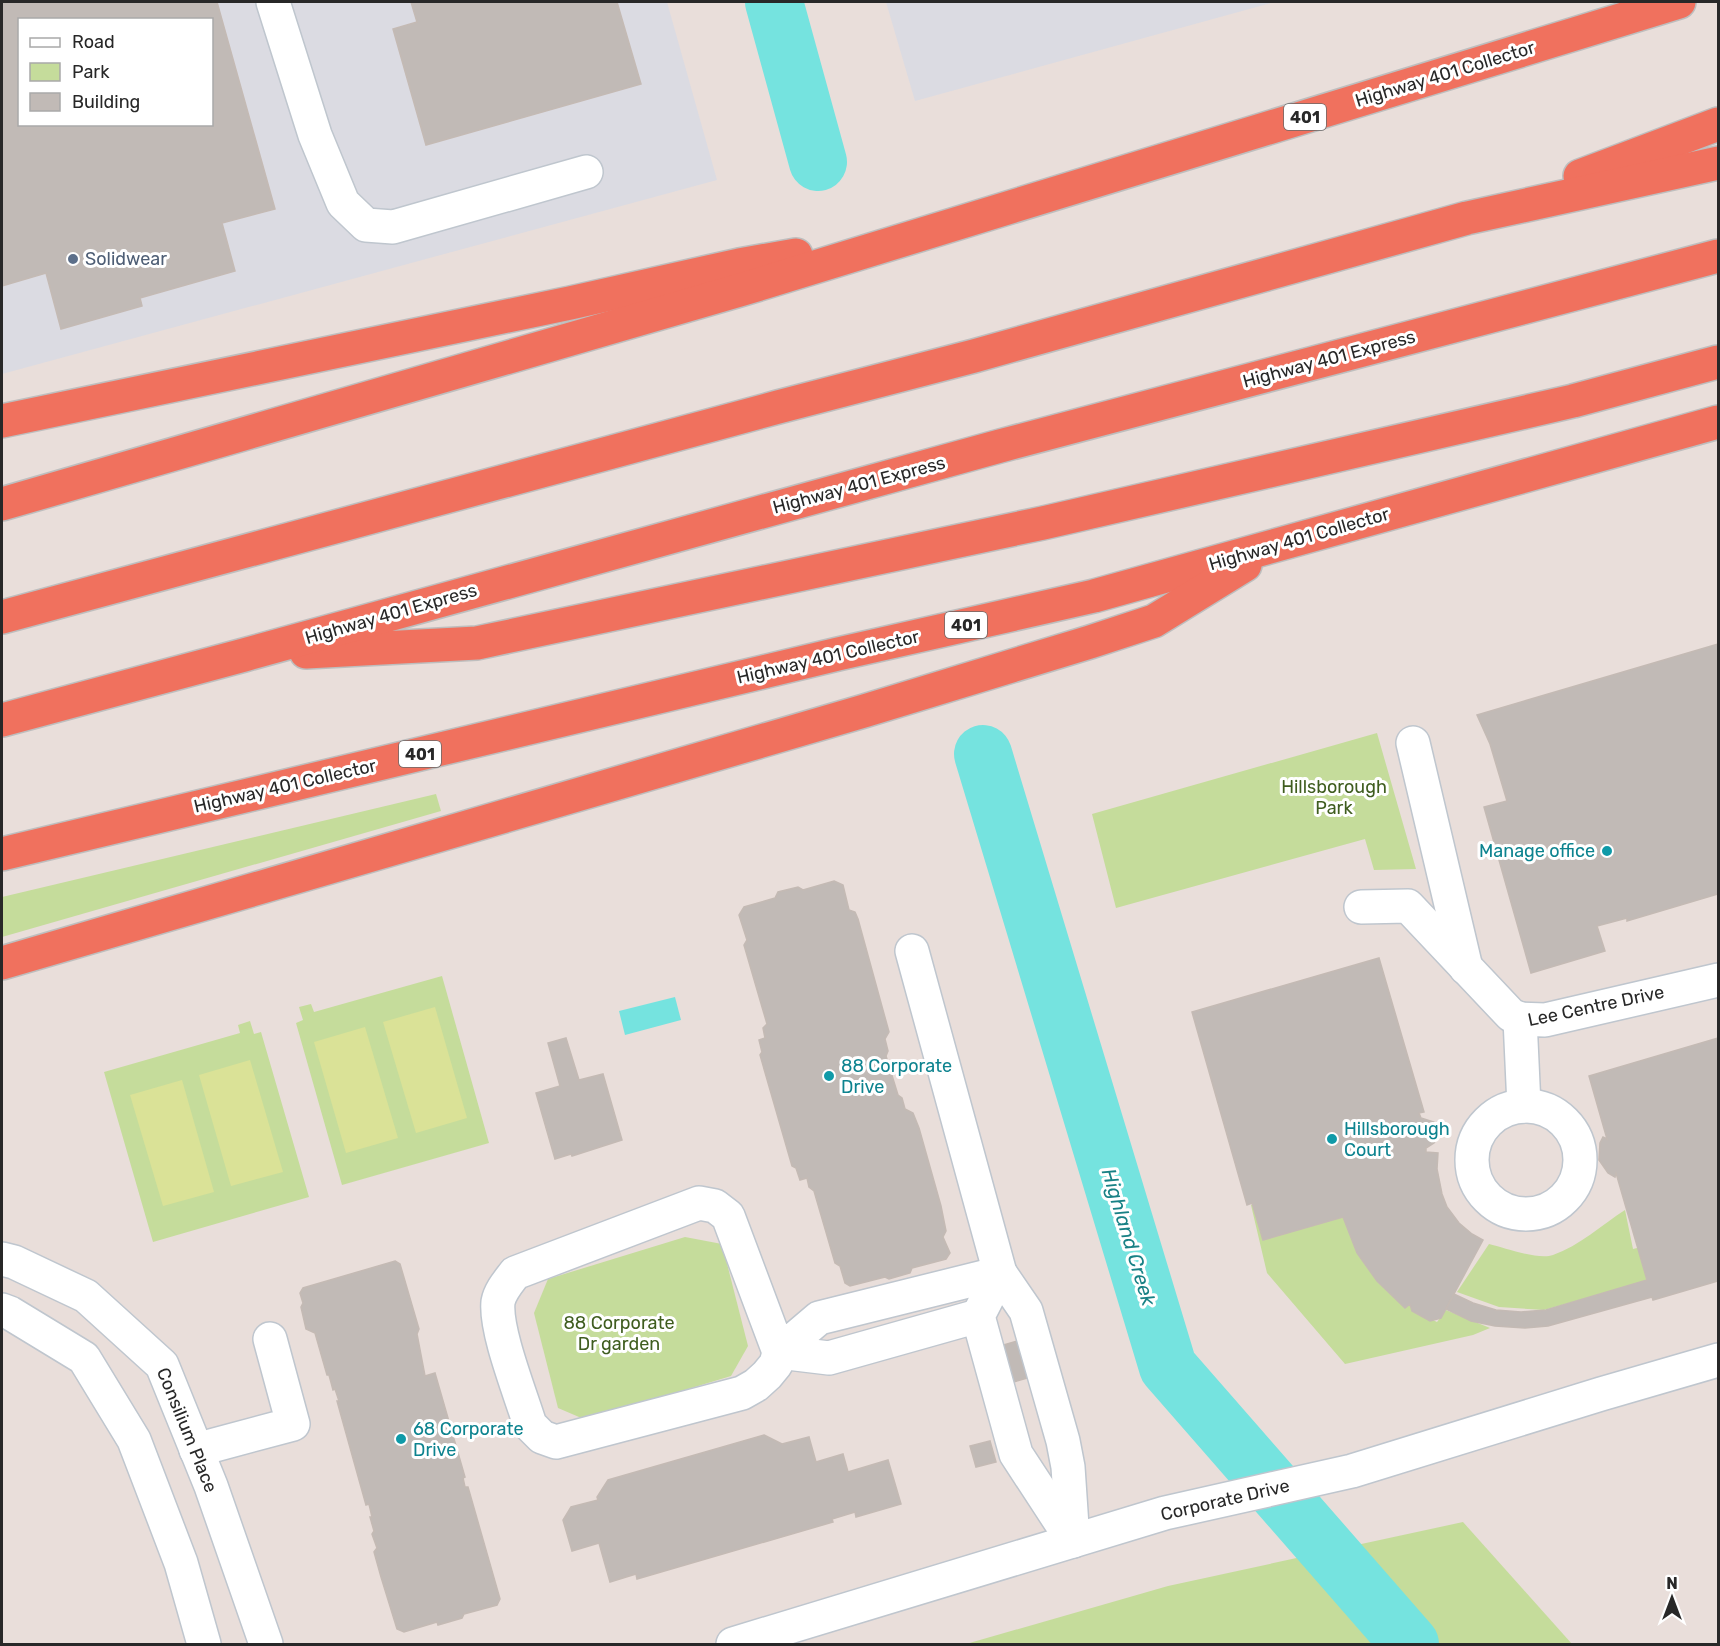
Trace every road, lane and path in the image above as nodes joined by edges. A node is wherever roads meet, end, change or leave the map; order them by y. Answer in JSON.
{"nodes":[{"id":1,"x":273,"y":2,"type":"edge"},
{"id":2,"x":1679,"y":2,"type":"edge"},
{"id":3,"x":1719,"y":124,"type":"edge"},
{"id":4,"x":1719,"y":163,"type":"edge"},
{"id":5,"x":586,"y":172,"type":"dead end"},
{"id":6,"x":1467,"y":218,"type":"junction"},
{"id":7,"x":931,"y":233,"type":"junction"},
{"id":8,"x":1719,"y":256,"type":"edge"},
{"id":9,"x":1719,"y":362,"type":"edge"},
{"id":10,"x":2,"y":421,"type":"edge"},
{"id":11,"x":1719,"y":422,"type":"edge"},
{"id":12,"x":2,"y":504,"type":"edge"},
{"id":13,"x":1277,"y":545,"type":"junction"},
{"id":14,"x":2,"y":617,"type":"edge"},
{"id":15,"x":244,"y":655,"type":"junction"},
{"id":16,"x":2,"y":720,"type":"edge"},
{"id":17,"x":1413,"y":743,"type":"dead end"},
{"id":18,"x":2,"y":854,"type":"edge"},
{"id":19,"x":1361,"y":907,"type":"dead end"},
{"id":20,"x":912,"y":951,"type":"dead end"},
{"id":21,"x":2,"y":963,"type":"edge"},
{"id":22,"x":1466,"y":968,"type":"junction"},
{"id":23,"x":1719,"y":980,"type":"edge"},
{"id":24,"x":1520,"y":1019,"type":"junction"},
{"id":25,"x":1524,"y":1106,"type":"dead end"},
{"id":26,"x":2,"y":1259,"type":"edge"},
{"id":27,"x":1000,"y":1273,"type":"junction"},
{"id":28,"x":2,"y":1310,"type":"edge"},
{"id":29,"x":978,"y":1316,"type":"junction"},
{"id":30,"x":270,"y":1339,"type":"dead end"},
{"id":31,"x":779,"y":1352,"type":"junction"},
{"id":32,"x":1719,"y":1360,"type":"edge"},
{"id":33,"x":196,"y":1449,"type":"junction"},
{"id":34,"x":1073,"y":1541,"type":"junction"},
{"id":35,"x":204,"y":1644,"type":"edge"},
{"id":36,"x":266,"y":1644,"type":"edge"},
{"id":37,"x":733,"y":1644,"type":"edge"}],
"edges":[{"from":1,"to":5,"type":"street"},
{"from":2,"to":7,"type":"highway","name":"Highway 401 Collector","number":"401"},
{"from":3,"to":6,"type":"highway"},
{"from":4,"to":6,"type":"highway"},
{"from":6,"to":14,"type":"highway"},
{"from":7,"to":10,"type":"highway"},
{"from":7,"to":12,"type":"highway","name":"Highway 401 Collector","number":"401"},
{"from":8,"to":15,"type":"highway","name":"Highway 401 Express"},
{"from":9,"to":15,"type":"highway"},
{"from":11,"to":13,"type":"highway","name":"Highway 401 Collector","number":"401"},
{"from":13,"to":18,"type":"highway","name":"Highway 401 Collector","number":"401"},
{"from":13,"to":21,"type":"highway"},
{"from":15,"to":16,"type":"highway","name":"Highway 401 Express"},
{"from":17,"to":22,"type":"street"},
{"from":19,"to":22,"type":"street"},
{"from":20,"to":27,"type":"street"},
{"from":22,"to":24,"type":"street"},
{"from":23,"to":24,"type":"street","name":"Lee Centre Drive"},
{"from":24,"to":25,"type":"street","name":"Lee Centre Drive"},
{"from":26,"to":33,"type":"street","name":"Consilium Place"},
{"from":27,"to":29,"type":"street"},
{"from":27,"to":31,"type":"street"},
{"from":27,"to":34,"type":"street"},
{"from":28,"to":35,"type":"street"},
{"from":29,"to":31,"type":"street"},
{"from":29,"to":34,"type":"street"},
{"from":30,"to":33,"type":"street"},
{"from":31,"to":31,"type":"street"},
{"from":32,"to":34,"type":"street","name":"Corporate Drive"},
{"from":33,"to":36,"type":"street","name":"Consilium Place"},
{"from":34,"to":37,"type":"street","name":"Corporate Drive"}]}
